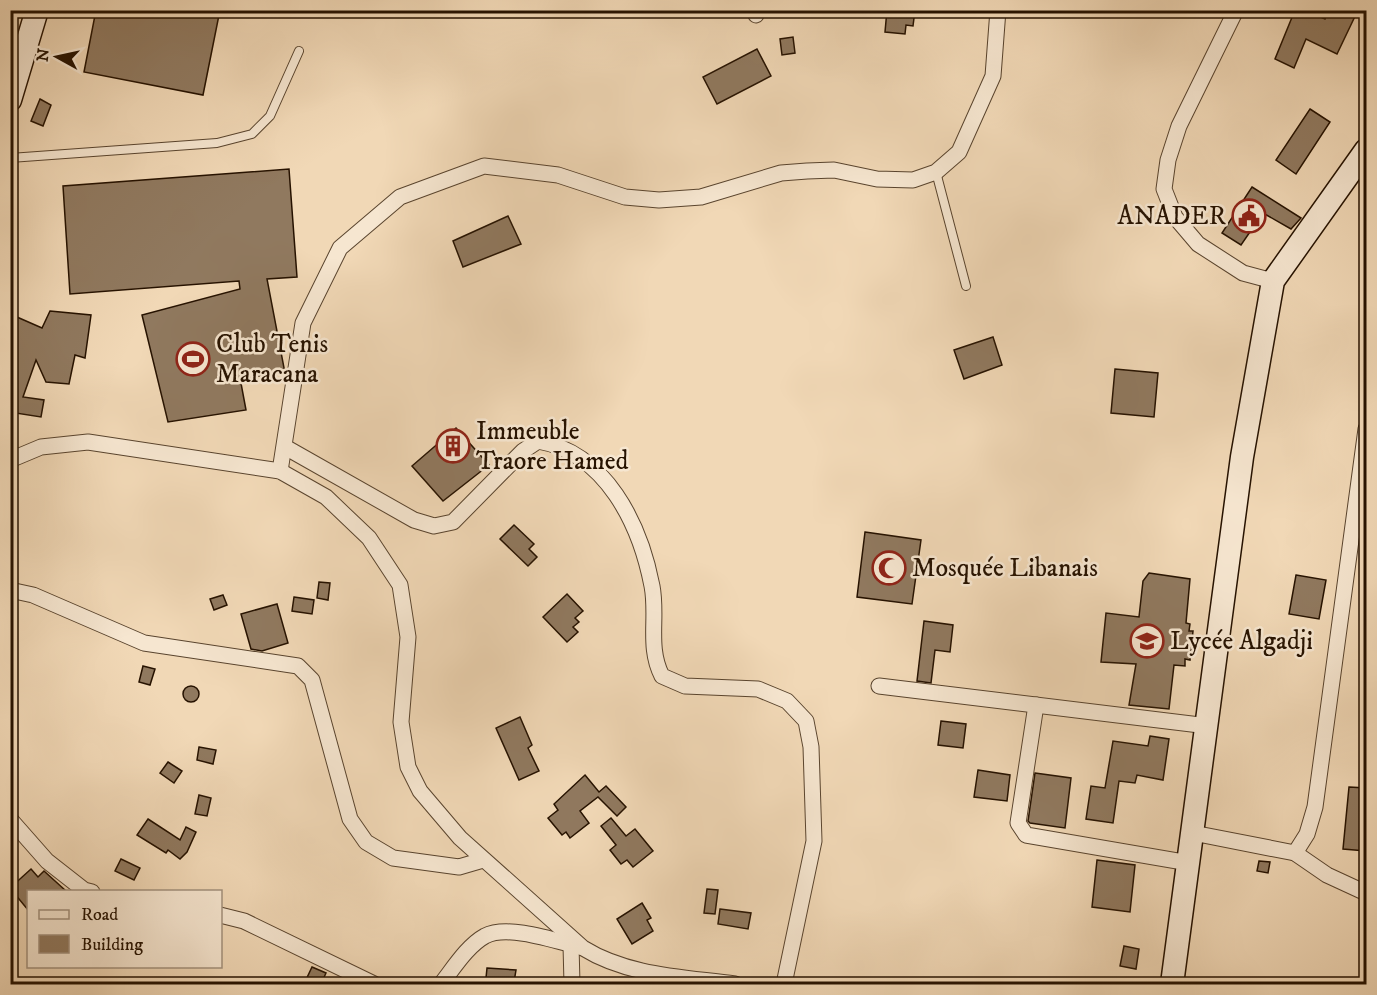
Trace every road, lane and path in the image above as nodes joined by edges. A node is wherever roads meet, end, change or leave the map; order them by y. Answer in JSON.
{"nodes":[{"id":1,"x":22,"y":10,"type":"edge"},
{"id":2,"x":37,"y":10,"type":"edge"},
{"id":3,"x":998,"y":10,"type":"edge"},
{"id":4,"x":1236,"y":10,"type":"edge"},
{"id":5,"x":10,"y":45,"type":"edge"},
{"id":6,"x":298,"y":51,"type":"dead end"},
{"id":7,"x":10,"y":100,"type":"edge"},
{"id":8,"x":1366,"y":150,"type":"edge"},
{"id":9,"x":10,"y":158,"type":"edge"},
{"id":10,"x":936,"y":172,"type":"junction"},
{"id":11,"x":1273,"y":281,"type":"junction"},
{"id":12,"x":966,"y":286,"type":"dead end"},
{"id":13,"x":1366,"y":429,"type":"edge"},
{"id":14,"x":41,"y":447,"type":"junction"},
{"id":15,"x":285,"y":447,"type":"junction"},
{"id":16,"x":10,"y":450,"type":"edge"},
{"id":17,"x":10,"y":460,"type":"edge"},
{"id":18,"x":280,"y":471,"type":"junction"},
{"id":19,"x":10,"y":590,"type":"edge"},
{"id":20,"x":879,"y":687,"type":"dead end"},
{"id":21,"x":1036,"y":705,"type":"junction"},
{"id":22,"x":1208,"y":726,"type":"junction"},
{"id":23,"x":10,"y":819,"type":"edge"},
{"id":24,"x":1193,"y":833,"type":"junction"},
{"id":25,"x":1295,"y":853,"type":"junction"},
{"id":26,"x":483,"y":860,"type":"junction"},
{"id":27,"x":1189,"y":863,"type":"junction"},
{"id":28,"x":84,"y":890,"type":"edge"},
{"id":29,"x":1366,"y":892,"type":"edge"},
{"id":30,"x":222,"y":916,"type":"edge"},
{"id":31,"x":577,"y":946,"type":"junction"},
{"id":32,"x":374,"y":984,"type":"edge"},
{"id":33,"x":441,"y":984,"type":"edge"},
{"id":34,"x":572,"y":984,"type":"edge"},
{"id":35,"x":735,"y":984,"type":"edge"},
{"id":36,"x":784,"y":984,"type":"edge"},
{"id":37,"x":1172,"y":984,"type":"edge"}],
"edges":[{"from":1,"to":5,"type":"street"},
{"from":2,"to":7,"type":"street"},
{"from":3,"to":10,"type":"street"},
{"from":4,"to":11,"type":"street"},
{"from":6,"to":9,"type":"lane"},
{"from":8,"to":11,"type":"street"},
{"from":10,"to":12,"type":"lane"},
{"from":10,"to":15,"type":"street"},
{"from":11,"to":22,"type":"street"},
{"from":13,"to":25,"type":"street"},
{"from":14,"to":16,"type":"street"},
{"from":14,"to":17,"type":"street"},
{"from":14,"to":18,"type":"street"},
{"from":15,"to":18,"type":"street"},
{"from":15,"to":36,"type":"street"},
{"from":18,"to":26,"type":"street"},
{"from":19,"to":26,"type":"street"},
{"from":20,"to":21,"type":"street"},
{"from":21,"to":22,"type":"street"},
{"from":21,"to":27,"type":"street"},
{"from":22,"to":24,"type":"street"},
{"from":23,"to":28,"type":"street"},
{"from":24,"to":25,"type":"street"},
{"from":24,"to":27,"type":"street"},
{"from":25,"to":29,"type":"street"},
{"from":26,"to":31,"type":"street"},
{"from":27,"to":37,"type":"street"},
{"from":30,"to":32,"type":"street"},
{"from":31,"to":33,"type":"street"},
{"from":31,"to":34,"type":"street"},
{"from":31,"to":35,"type":"street"}]}
